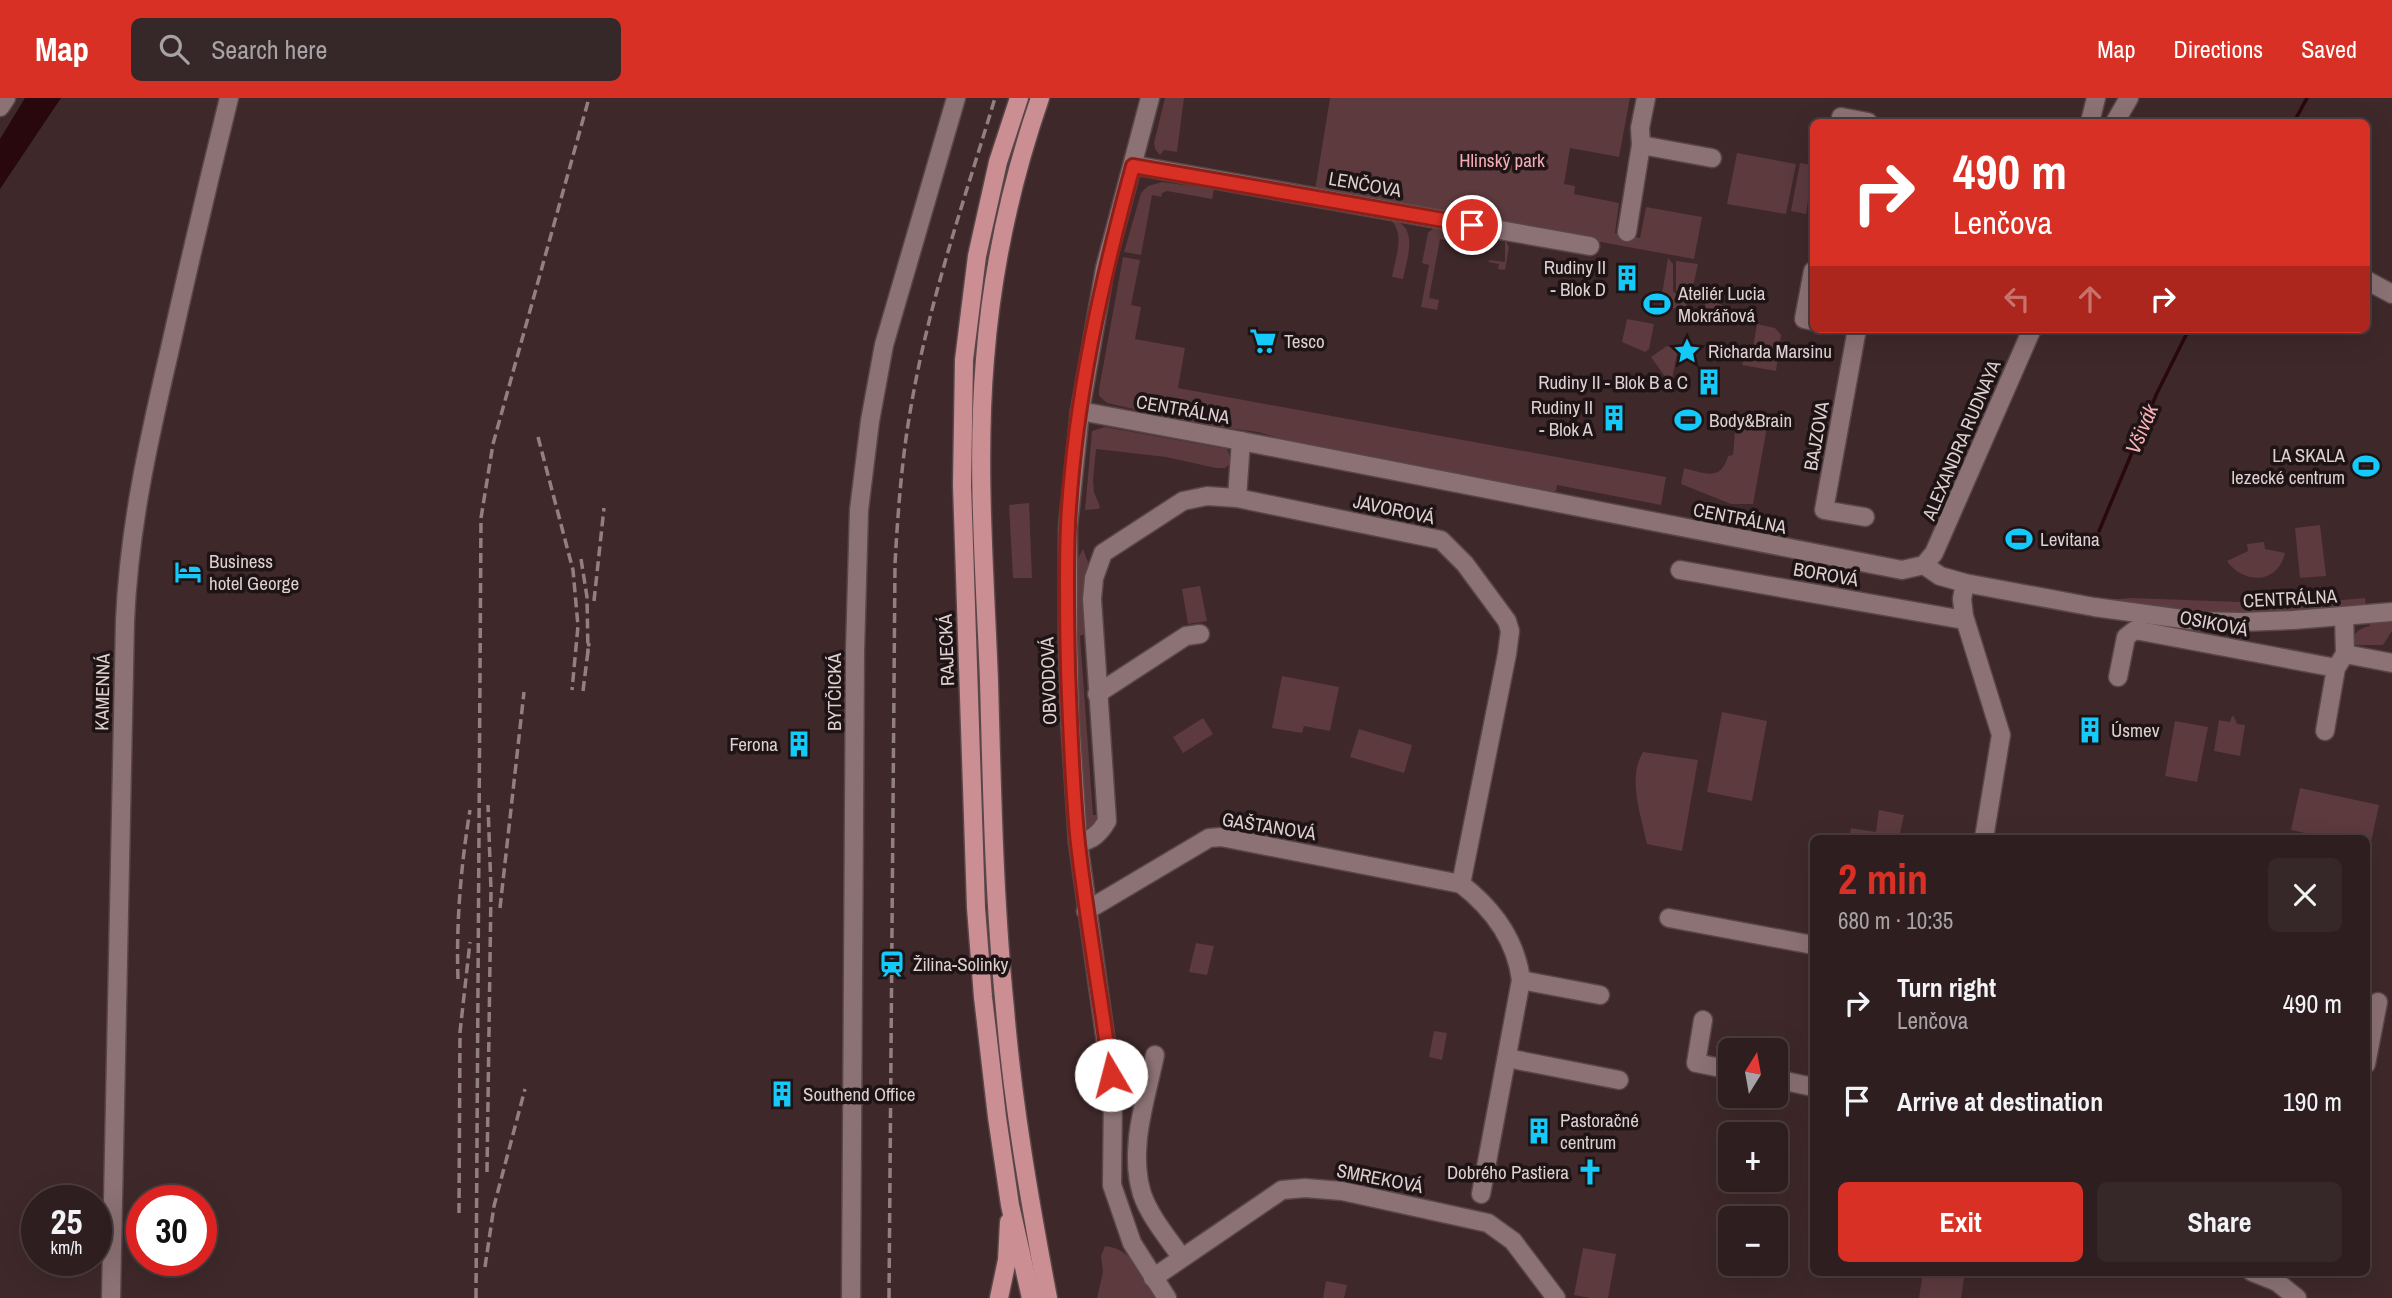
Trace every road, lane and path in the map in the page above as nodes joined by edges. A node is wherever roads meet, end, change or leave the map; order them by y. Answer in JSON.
{"nodes":[{"id":1,"x":6,"y":98,"type":"edge"},
{"id":2,"x":229,"y":98,"type":"edge"},
{"id":3,"x":956,"y":98,"type":"edge"},
{"id":4,"x":1019,"y":98,"type":"edge"},
{"id":5,"x":1040,"y":98,"type":"edge"},
{"id":6,"x":1150,"y":98,"type":"edge"},
{"id":7,"x":1646,"y":98,"type":"edge"},
{"id":8,"x":1844,"y":98,"type":"edge"},
{"id":9,"x":2096,"y":98,"type":"edge"},
{"id":10,"x":2129,"y":98,"type":"edge"},
{"id":11,"x":0,"y":107,"type":"edge"},
{"id":12,"x":1840,"y":119,"type":"edge"},
{"id":13,"x":2091,"y":119,"type":"edge"},
{"id":14,"x":2117,"y":119,"type":"edge"},
{"id":15,"x":1641,"y":145,"type":"junction"},
{"id":16,"x":1712,"y":158,"type":"dead end"},
{"id":17,"x":1133,"y":166,"type":"junction"},
{"id":18,"x":1627,"y":232,"type":"dead end"},
{"id":19,"x":1590,"y":246,"type":"dead end"},
{"id":20,"x":2370,"y":282,"type":"edge"},
{"id":21,"x":1810,"y":287,"type":"edge"},
{"id":22,"x":2392,"y":294,"type":"edge"},
{"id":23,"x":1810,"y":320,"type":"edge"},
{"id":24,"x":1856,"y":333,"type":"edge"},
{"id":25,"x":2030,"y":333,"type":"edge"},
{"id":26,"x":1080,"y":411,"type":"junction"},
{"id":27,"x":1241,"y":440,"type":"junction"},
{"id":28,"x":1237,"y":498,"type":"junction"},
{"id":29,"x":1865,"y":517,"type":"dead end"},
{"id":30,"x":1924,"y":565,"type":"junction"},
{"id":31,"x":1680,"y":570,"type":"dead end"},
{"id":32,"x":1965,"y":583,"type":"junction"},
{"id":33,"x":1992,"y":588,"type":"junction"},
{"id":34,"x":2392,"y":612,"type":"edge"},
{"id":35,"x":2344,"y":616,"type":"junction"},
{"id":36,"x":1964,"y":618,"type":"junction"},
{"id":37,"x":1200,"y":634,"type":"dead end"},
{"id":38,"x":2341,"y":661,"type":"junction"},
{"id":39,"x":2392,"y":663,"type":"edge"},
{"id":40,"x":2118,"y":677,"type":"dead end"},
{"id":41,"x":1097,"y":694,"type":"junction"},
{"id":42,"x":2325,"y":731,"type":"dead end"},
{"id":43,"x":1985,"y":835,"type":"edge"},
{"id":44,"x":1078,"y":842,"type":"junction"},
{"id":45,"x":1461,"y":884,"type":"junction"},
{"id":46,"x":1086,"y":911,"type":"junction"},
{"id":47,"x":1669,"y":918,"type":"dead end"},
{"id":48,"x":1810,"y":944,"type":"edge"},
{"id":49,"x":1521,"y":980,"type":"junction"},
{"id":50,"x":1600,"y":995,"type":"dead end"},
{"id":51,"x":2379,"y":1002,"type":"edge"},
{"id":52,"x":1703,"y":1020,"type":"dead end"},
{"id":53,"x":2370,"y":1045,"type":"edge"},
{"id":54,"x":1155,"y":1055,"type":"dead end"},
{"id":55,"x":1507,"y":1058,"type":"junction"},
{"id":56,"x":1718,"y":1067,"type":"edge"},
{"id":57,"x":1619,"y":1080,"type":"dead end"},
{"id":58,"x":1788,"y":1082,"type":"edge"},
{"id":59,"x":1810,"y":1086,"type":"edge"},
{"id":60,"x":1481,"y":1194,"type":"dead end"},
{"id":61,"x":1010,"y":1205,"type":"junction"},
{"id":62,"x":1182,"y":1258,"type":"junction"},
{"id":63,"x":2262,"y":1276,"type":"edge"},
{"id":64,"x":1153,"y":1278,"type":"junction"},
{"id":65,"x":111,"y":1298,"type":"edge"},
{"id":66,"x":851,"y":1298,"type":"edge"},
{"id":67,"x":999,"y":1298,"type":"edge"},
{"id":68,"x":1031,"y":1298,"type":"edge"},
{"id":69,"x":1048,"y":1298,"type":"edge"},
{"id":70,"x":1167,"y":1298,"type":"edge"},
{"id":71,"x":1556,"y":1298,"type":"edge"},
{"id":72,"x":2297,"y":1298,"type":"edge"}],
"edges":[{"from":1,"to":11,"type":"street"},
{"from":2,"to":65,"type":"street","name":"KAMENNÁ"},
{"from":3,"to":66,"type":"street","name":"BYTČICKÁ"},
{"from":4,"to":61,"type":"main road","name":"RAJECKÁ"},
{"from":5,"to":69,"type":"main road"},
{"from":6,"to":17,"type":"street","name":"OBVODOVÁ"},
{"from":7,"to":15,"type":"street"},
{"from":8,"to":12,"type":"street"},
{"from":9,"to":13,"type":"street"},
{"from":10,"to":14,"type":"street"},
{"from":15,"to":16,"type":"street"},
{"from":15,"to":18,"type":"street"},
{"from":17,"to":19,"type":"street","name":"LENČOVA"},
{"from":17,"to":26,"type":"street","name":"OBVODOVÁ"},
{"from":20,"to":22,"type":"street"},
{"from":21,"to":23,"type":"street"},
{"from":24,"to":29,"type":"street","name":"BAJZOVA"},
{"from":25,"to":30,"type":"street","name":"ALEXANDRA RUDNAYA"},
{"from":26,"to":27,"type":"street","name":"CENTRÁLNA"},
{"from":26,"to":44,"type":"street","name":"OBVODOVÁ"},
{"from":27,"to":28,"type":"street"},
{"from":27,"to":30,"type":"street","name":"CENTRÁLNA"},
{"from":28,"to":41,"type":"street","name":"JAVOROVÁ"},
{"from":28,"to":45,"type":"street","name":"JAVOROVÁ"},
{"from":30,"to":32,"type":"street","name":"CENTRÁLNA"},
{"from":31,"to":36,"type":"street","name":"BOROVÁ"},
{"from":32,"to":33,"type":"street","name":"CENTRÁLNA"},
{"from":32,"to":36,"type":"street"},
{"from":33,"to":35,"type":"street","name":"CENTRÁLNA"},
{"from":33,"to":36,"type":"street"},
{"from":34,"to":35,"type":"street","name":"CENTRÁLNA"},
{"from":35,"to":38,"type":"street"},
{"from":36,"to":43,"type":"street"},
{"from":37,"to":41,"type":"street"},
{"from":38,"to":39,"type":"street","name":"OSIKOVÁ"},
{"from":38,"to":40,"type":"street","name":"OSIKOVÁ"},
{"from":38,"to":42,"type":"street"},
{"from":41,"to":44,"type":"street","name":"JAVOROVÁ"},
{"from":44,"to":46,"type":"street","name":"OBVODOVÁ"},
{"from":45,"to":46,"type":"street","name":"GAŠTANOVÁ"},
{"from":45,"to":49,"type":"street"},
{"from":46,"to":64,"type":"street","name":"OBVODOVÁ"},
{"from":47,"to":48,"type":"street"},
{"from":49,"to":50,"type":"street"},
{"from":49,"to":55,"type":"street"},
{"from":51,"to":53,"type":"street"},
{"from":52,"to":56,"type":"street"},
{"from":54,"to":62,"type":"street"},
{"from":55,"to":57,"type":"street"},
{"from":55,"to":60,"type":"street"},
{"from":58,"to":59,"type":"street"},
{"from":61,"to":67,"type":"main road"},
{"from":61,"to":68,"type":"main road"},
{"from":62,"to":64,"type":"street","name":"SMREKOVÁ"},
{"from":62,"to":71,"type":"street","name":"SMREKOVÁ"},
{"from":63,"to":72,"type":"street"},
{"from":64,"to":70,"type":"street","name":"OBVODOVÁ"}]}
